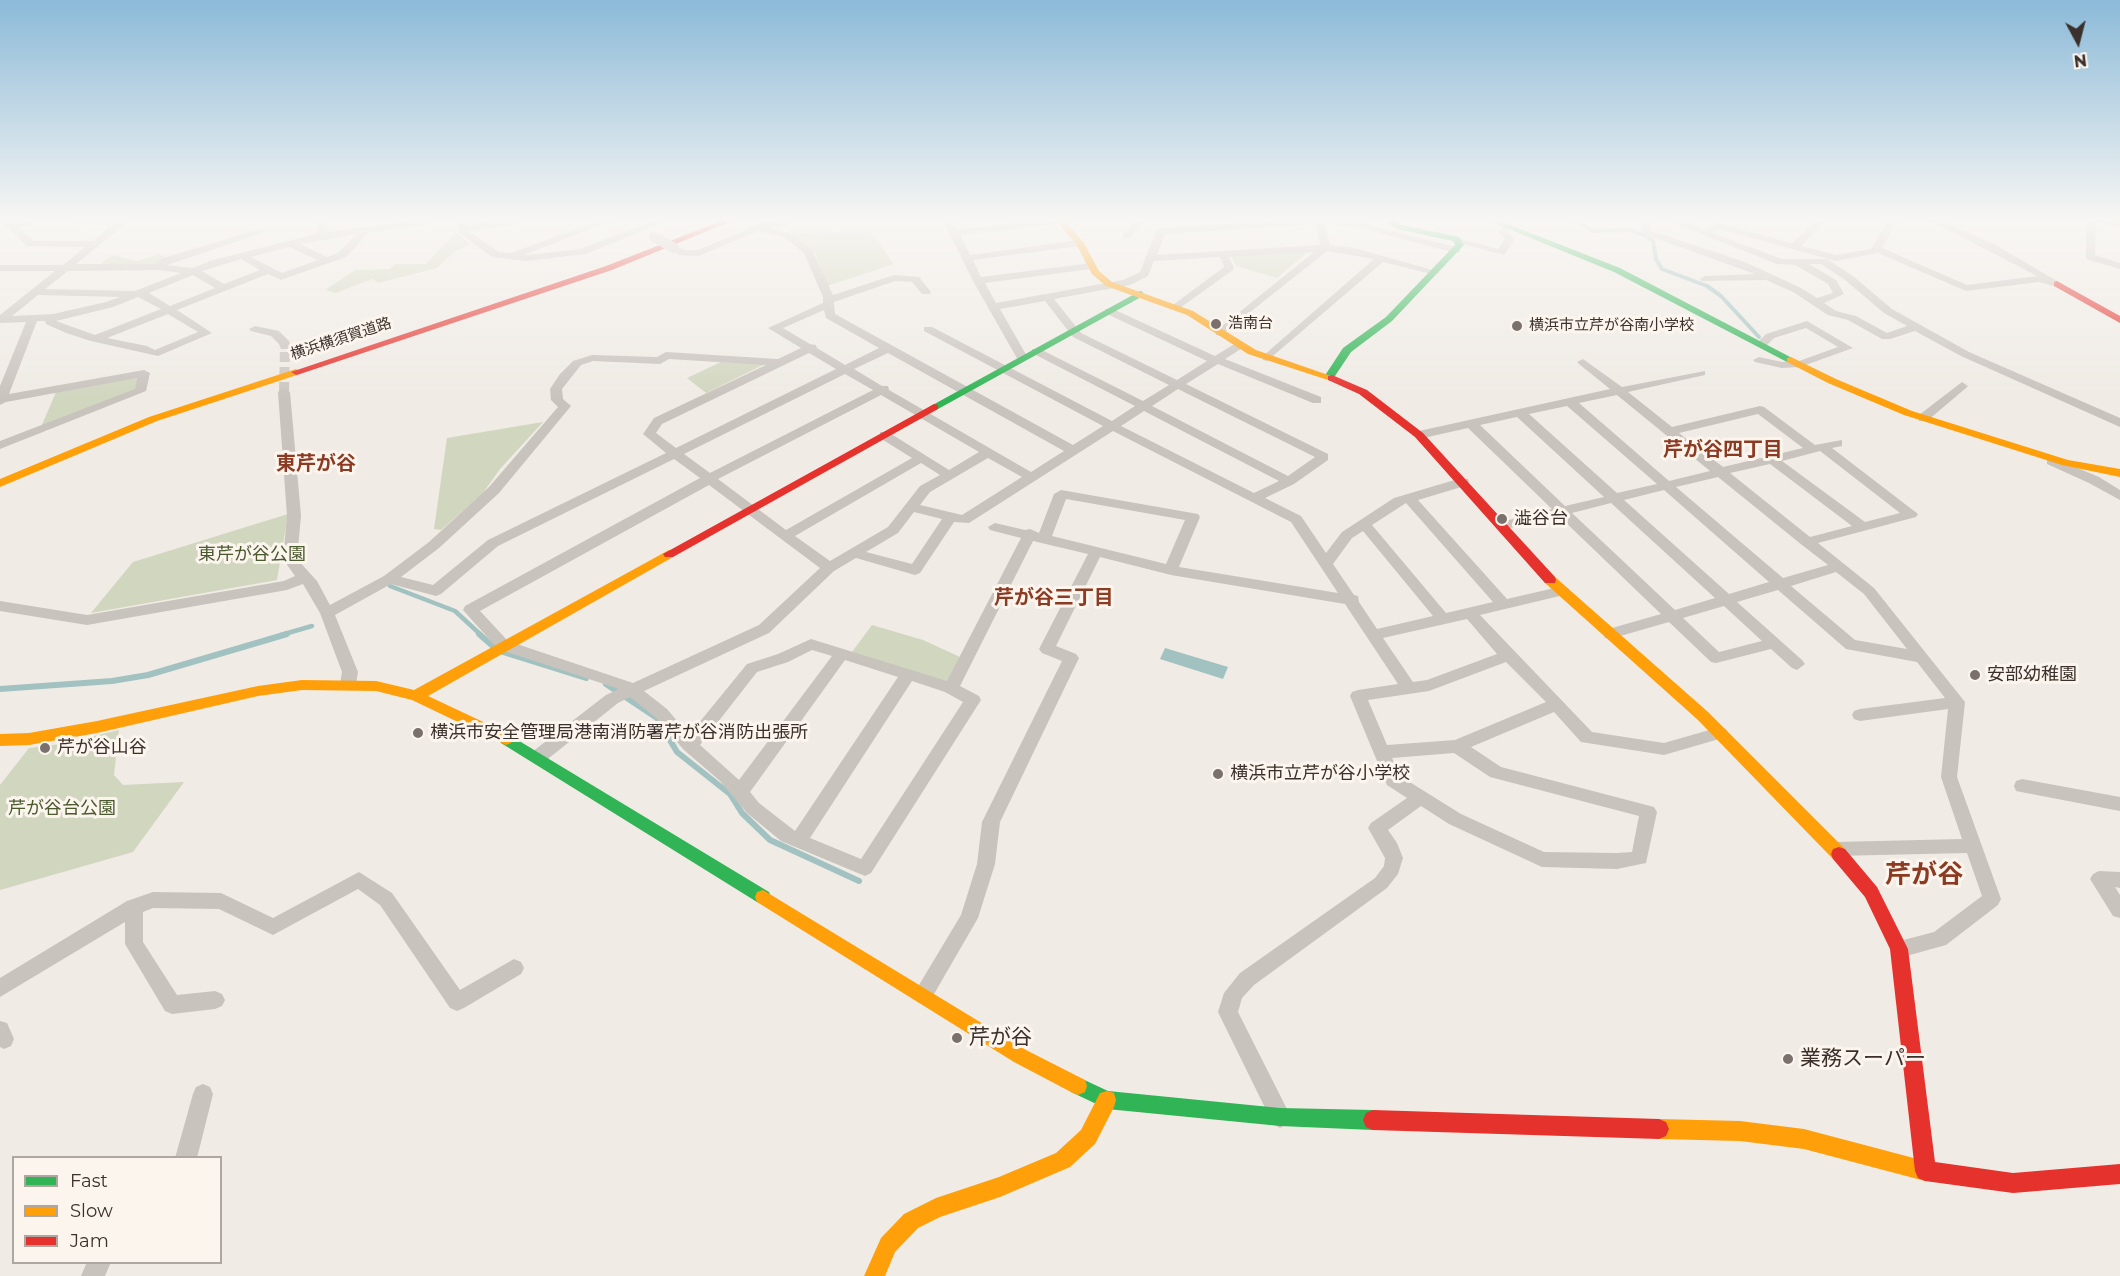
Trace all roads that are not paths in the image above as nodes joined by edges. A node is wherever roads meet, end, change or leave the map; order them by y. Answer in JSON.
{"nodes":[{"id":1,"x":50,"y":281,"type":"edge"},
{"id":2,"x":170,"y":281,"type":"edge"},
{"id":3,"x":210,"y":281,"type":"edge"},
{"id":4,"x":243,"y":281,"type":"edge"},
{"id":5,"x":542,"y":281,"type":"edge"},
{"id":6,"x":571,"y":281,"type":"edge"},
{"id":7,"x":820,"y":281,"type":"edge"},
{"id":8,"x":887,"y":281,"type":"edge"},
{"id":9,"x":916,"y":281,"type":"edge"},
{"id":10,"x":978,"y":281,"type":"joint"},
{"id":11,"x":981,"y":281,"type":"edge"},
{"id":12,"x":1105,"y":281,"type":"edge"},
{"id":13,"x":1131,"y":281,"type":"edge"},
{"id":14,"x":1212,"y":281,"type":"edge"},
{"id":15,"x":1285,"y":281,"type":"edge"},
{"id":16,"x":1355,"y":281,"type":"edge"},
{"id":17,"x":1427,"y":281,"type":"edge"},
{"id":18,"x":1638,"y":281,"type":"edge"},
{"id":19,"x":1775,"y":281,"type":"edge"},
{"id":20,"x":1829,"y":281,"type":"edge"},
{"id":21,"x":1852,"y":281,"type":"edge"},
{"id":22,"x":1949,"y":281,"type":"edge"},
{"id":23,"x":2026,"y":281,"type":"edge"},
{"id":24,"x":2045,"y":281,"type":"edge"},
{"id":25,"x":2051,"y":281,"type":"edge"},
{"id":26,"x":2057,"y":284,"type":"junction"},
{"id":27,"x":1118,"y":287,"type":"junction"},
{"id":28,"x":223,"y":288,"type":"junction"},
{"id":29,"x":36,"y":292,"type":"junction"},
{"id":30,"x":926,"y":292,"type":"dead end"},
{"id":31,"x":139,"y":293,"type":"junction"},
{"id":32,"x":1140,"y":294,"type":"junction"},
{"id":33,"x":1048,"y":298,"type":"junction"},
{"id":34,"x":829,"y":302,"type":"junction"},
{"id":35,"x":1816,"y":302,"type":"junction"},
{"id":36,"x":994,"y":307,"type":"junction"},
{"id":37,"x":1177,"y":307,"type":"junction"},
{"id":38,"x":169,"y":310,"type":"junction"},
{"id":39,"x":1109,"y":311,"type":"junction"},
{"id":40,"x":53,"y":317,"type":"junction"},
{"id":41,"x":33,"y":318,"type":"junction"},
{"id":42,"x":0,"y":320,"type":"edge"},
{"id":43,"x":2120,"y":320,"type":"edge"},
{"id":44,"x":1916,"y":327,"type":"junction"},
{"id":45,"x":255,"y":329,"type":"dead end"},
{"id":46,"x":928,"y":329,"type":"dead end"},
{"id":47,"x":1073,"y":331,"type":"junction"},
{"id":48,"x":1220,"y":333,"type":"junction"},
{"id":49,"x":94,"y":339,"type":"junction"},
{"id":50,"x":1762,"y":344,"type":"junction"},
{"id":51,"x":1240,"y":345,"type":"junction"},
{"id":52,"x":285,"y":347,"type":"dead end"},
{"id":53,"x":812,"y":347,"type":"junction"},
{"id":54,"x":888,"y":348,"type":"junction"},
{"id":55,"x":1036,"y":351,"type":"junction"},
{"id":56,"x":1022,"y":358,"type":"junction"},
{"id":57,"x":1267,"y":358,"type":"junction"},
{"id":58,"x":1217,"y":360,"type":"junction"},
{"id":59,"x":1759,"y":360,"type":"dead end"},
{"id":60,"x":776,"y":362,"type":"junction"},
{"id":61,"x":1584,"y":362,"type":"dead end"},
{"id":62,"x":1800,"y":364,"type":"junction"},
{"id":63,"x":13,"y":367,"type":"junction"},
{"id":64,"x":846,"y":367,"type":"junction"},
{"id":65,"x":1005,"y":368,"type":"junction"},
{"id":66,"x":0,"y":369,"type":"edge"},
{"id":67,"x":1701,"y":373,"type":"dead end"},
{"id":68,"x":1329,"y":377,"type":"junction"},
{"id":69,"x":1178,"y":385,"type":"junction"},
{"id":70,"x":1962,"y":386,"type":"dead end"},
{"id":71,"x":884,"y":389,"type":"junction"},
{"id":72,"x":965,"y":389,"type":"junction"},
{"id":73,"x":1622,"y":391,"type":"junction"},
{"id":74,"x":284,"y":392,"type":"tunnel mouth"},
{"id":75,"x":0,"y":400,"type":"edge"},
{"id":76,"x":1317,"y":400,"type":"dead end"},
{"id":77,"x":1570,"y":402,"type":"junction"},
{"id":78,"x":1145,"y":405,"type":"junction"},
{"id":79,"x":924,"y":412,"type":"junction"},
{"id":80,"x":1520,"y":413,"type":"junction"},
{"id":81,"x":1923,"y":418,"type":"junction"},
{"id":82,"x":2120,"y":423,"type":"edge"},
{"id":83,"x":1471,"y":424,"type":"junction"},
{"id":84,"x":1112,"y":426,"type":"junction"},
{"id":85,"x":1671,"y":431,"type":"junction"},
{"id":86,"x":884,"y":435,"type":"junction"},
{"id":87,"x":1419,"y":435,"type":"junction"},
{"id":88,"x":1838,"y":443,"type":"dead end"},
{"id":89,"x":0,"y":445,"type":"edge"},
{"id":90,"x":1817,"y":448,"type":"junction"},
{"id":91,"x":1074,"y":451,"type":"junction"},
{"id":92,"x":989,"y":452,"type":"junction"},
{"id":93,"x":675,"y":454,"type":"junction"},
{"id":94,"x":2037,"y":455,"type":"junction"},
{"id":95,"x":921,"y":458,"type":"junction"},
{"id":96,"x":1772,"y":459,"type":"junction"},
{"id":97,"x":0,"y":470,"type":"edge"},
{"id":98,"x":1720,"y":472,"type":"junction"},
{"id":99,"x":2120,"y":473,"type":"edge"},
{"id":100,"x":949,"y":475,"type":"junction"},
{"id":101,"x":1031,"y":477,"type":"junction"},
{"id":102,"x":711,"y":478,"type":"junction"},
{"id":103,"x":1289,"y":481,"type":"junction"},
{"id":104,"x":1463,"y":482,"type":"junction"},
{"id":105,"x":0,"y":483,"type":"edge"},
{"id":106,"x":1667,"y":485,"type":"junction"},
{"id":107,"x":2120,"y":496,"type":"edge"},
{"id":108,"x":1254,"y":498,"type":"junction"},
{"id":109,"x":1409,"y":498,"type":"junction"},
{"id":110,"x":1614,"y":498,"type":"junction"},
{"id":111,"x":913,"y":507,"type":"junction"},
{"id":112,"x":750,"y":508,"type":"junction"},
{"id":113,"x":1563,"y":510,"type":"junction"},
{"id":114,"x":962,"y":519,"type":"junction"},
{"id":115,"x":1364,"y":524,"type":"junction"},
{"id":116,"x":1502,"y":526,"type":"junction"},
{"id":117,"x":1861,"y":526,"type":"junction"},
{"id":118,"x":995,"y":527,"type":"dead end"},
{"id":119,"x":1038,"y":535,"type":"junction"},
{"id":120,"x":787,"y":536,"type":"junction"},
{"id":121,"x":1807,"y":542,"type":"junction"},
{"id":122,"x":1097,"y":550,"type":"junction"},
{"id":123,"x":853,"y":553,"type":"junction"},
{"id":124,"x":1327,"y":562,"type":"junction"},
{"id":125,"x":1838,"y":567,"type":"junction"},
{"id":126,"x":829,"y":568,"type":"junction"},
{"id":127,"x":1171,"y":570,"type":"junction"},
{"id":128,"x":304,"y":577,"type":"junction"},
{"id":129,"x":389,"y":579,"type":"junction"},
{"id":130,"x":1780,"y":583,"type":"junction"},
{"id":131,"x":1563,"y":591,"type":"junction"},
{"id":132,"x":1725,"y":598,"type":"junction"},
{"id":133,"x":1353,"y":600,"type":"junction"},
{"id":134,"x":1504,"y":605,"type":"junction"},
{"id":135,"x":0,"y":606,"type":"edge"},
{"id":136,"x":327,"y":613,"type":"junction"},
{"id":137,"x":1470,"y":613,"type":"junction"},
{"id":138,"x":1671,"y":615,"type":"junction"},
{"id":139,"x":1443,"y":619,"type":"junction"},
{"id":140,"x":1610,"y":634,"type":"junction"},
{"id":141,"x":1375,"y":635,"type":"junction"},
{"id":142,"x":1774,"y":643,"type":"junction"},
{"id":143,"x":502,"y":645,"type":"junction"},
{"id":144,"x":842,"y":653,"type":"junction"},
{"id":145,"x":1507,"y":656,"type":"junction"},
{"id":146,"x":1922,"y":657,"type":"junction"},
{"id":147,"x":1797,"y":664,"type":"dead end"},
{"id":148,"x":908,"y":675,"type":"junction"},
{"id":149,"x":348,"y":684,"type":"junction"},
{"id":150,"x":1408,"y":687,"type":"junction"},
{"id":151,"x":951,"y":688,"type":"junction"},
{"id":152,"x":630,"y":689,"type":"junction"},
{"id":153,"x":416,"y":696,"type":"junction"},
{"id":154,"x":1957,"y":702,"type":"junction"},
{"id":155,"x":1557,"y":704,"type":"junction"},
{"id":156,"x":1860,"y":715,"type":"dead end"},
{"id":157,"x":1720,"y":733,"type":"junction"},
{"id":158,"x":0,"y":740,"type":"edge"},
{"id":159,"x":690,"y":746,"type":"junction"},
{"id":160,"x":1457,"y":746,"type":"junction"},
{"id":161,"x":1381,"y":752,"type":"junction"},
{"id":162,"x":538,"y":757,"type":"junction"},
{"id":163,"x":2022,"y":786,"type":"dead end"},
{"id":164,"x":740,"y":792,"type":"junction"},
{"id":165,"x":1420,"y":797,"type":"junction"},
{"id":166,"x":2120,"y":804,"type":"edge"},
{"id":167,"x":798,"y":840,"type":"junction"},
{"id":168,"x":1973,"y":846,"type":"junction"},
{"id":169,"x":1835,"y":849,"type":"junction"},
{"id":170,"x":2120,"y":880,"type":"edge"},
{"id":171,"x":134,"y":907,"type":"junction"},
{"id":172,"x":2120,"y":910,"type":"edge"},
{"id":173,"x":1899,"y":949,"type":"junction"},
{"id":174,"x":513,"y":968,"type":"dead end"},
{"id":175,"x":0,"y":988,"type":"edge"},
{"id":176,"x":923,"y":995,"type":"junction"},
{"id":177,"x":215,"y":1000,"type":"dead end"},
{"id":178,"x":203,"y":1094,"type":"dead end"},
{"id":179,"x":1107,"y":1100,"type":"junction"},
{"id":180,"x":1280,"y":1117,"type":"junction"},
{"id":181,"x":187,"y":1156,"type":"edge"},
{"id":182,"x":1926,"y":1171,"type":"junction"},
{"id":183,"x":2120,"y":1174,"type":"edge"},
{"id":184,"x":874,"y":1276,"type":"edge"}],
"edges":[{"from":1,"to":29,"type":"street"},
{"from":2,"to":31,"type":"street"},
{"from":3,"to":28,"type":"street"},
{"from":4,"to":28,"type":"street"},
{"from":5,"to":97,"type":"main road","name":"横浜横須賀道路"},
{"from":6,"to":105,"type":"main road","name":"横浜横須賀道路"},
{"from":7,"to":34,"type":"street"},
{"from":8,"to":34,"type":"street"},
{"from":9,"to":30,"type":"street"},
{"from":10,"to":11,"type":"street"},
{"from":10,"to":36,"type":"street"},
{"from":12,"to":27,"type":"main road"},
{"from":13,"to":27,"type":"street"},
{"from":14,"to":37,"type":"street"},
{"from":15,"to":48,"type":"street"},
{"from":16,"to":57,"type":"street"},
{"from":17,"to":68,"type":"main road"},
{"from":18,"to":50,"type":"main road"},
{"from":19,"to":35,"type":"street"},
{"from":20,"to":35,"type":"street"},
{"from":21,"to":44,"type":"street"},
{"from":22,"to":23,"type":"street"},
{"from":24,"to":26,"type":"street"},
{"from":25,"to":26,"type":"street"},
{"from":26,"to":43,"type":"main road"},
{"from":27,"to":32,"type":"main road"},
{"from":27,"to":33,"type":"street"},
{"from":28,"to":38,"type":"street"},
{"from":29,"to":31,"type":"street"},
{"from":29,"to":42,"type":"street"},
{"from":31,"to":38,"type":"street"},
{"from":31,"to":40,"type":"street"},
{"from":32,"to":37,"type":"main road"},
{"from":32,"to":39,"type":"main road"},
{"from":33,"to":36,"type":"street"},
{"from":33,"to":47,"type":"street"},
{"from":34,"to":53,"type":"street"},
{"from":34,"to":54,"type":"street"},
{"from":35,"to":44,"type":"street"},
{"from":36,"to":56,"type":"street"},
{"from":37,"to":48,"type":"main road"},
{"from":38,"to":49,"type":"street"},
{"from":38,"to":49,"type":"street"},
{"from":39,"to":47,"type":"main road"},
{"from":39,"to":58,"type":"street"},
{"from":40,"to":41,"type":"street"},
{"from":40,"to":49,"type":"street"},
{"from":41,"to":42,"type":"street"},
{"from":41,"to":63,"type":"street"},
{"from":44,"to":82,"type":"street"},
{"from":45,"to":52,"type":"street"},
{"from":46,"to":65,"type":"street"},
{"from":47,"to":55,"type":"main road"},
{"from":47,"to":69,"type":"street"},
{"from":48,"to":51,"type":"main road"},
{"from":50,"to":62,"type":"main road"},
{"from":50,"to":62,"type":"street"},
{"from":51,"to":57,"type":"main road"},
{"from":51,"to":58,"type":"street"},
{"from":53,"to":60,"type":"street"},
{"from":53,"to":64,"type":"street"},
{"from":54,"to":64,"type":"street"},
{"from":54,"to":72,"type":"street"},
{"from":55,"to":56,"type":"main road"},
{"from":55,"to":78,"type":"street"},
{"from":56,"to":65,"type":"main road"},
{"from":57,"to":68,"type":"main road"},
{"from":58,"to":69,"type":"street"},
{"from":58,"to":76,"type":"street"},
{"from":59,"to":62,"type":"street"},
{"from":60,"to":93,"type":"street"},
{"from":60,"to":129,"type":"street"},
{"from":61,"to":73,"type":"street"},
{"from":62,"to":81,"type":"main road"},
{"from":63,"to":66,"type":"street"},
{"from":63,"to":75,"type":"street"},
{"from":64,"to":71,"type":"street"},
{"from":64,"to":93,"type":"street"},
{"from":65,"to":72,"type":"main road"},
{"from":65,"to":84,"type":"street"},
{"from":67,"to":73,"type":"street"},
{"from":68,"to":87,"type":"main road"},
{"from":69,"to":78,"type":"street"},
{"from":69,"to":103,"type":"street"},
{"from":70,"to":81,"type":"street"},
{"from":71,"to":79,"type":"street"},
{"from":71,"to":102,"type":"street"},
{"from":72,"to":79,"type":"main road"},
{"from":72,"to":91,"type":"street"},
{"from":73,"to":77,"type":"street"},
{"from":73,"to":85,"type":"street"},
{"from":74,"to":128,"type":"street"},
{"from":75,"to":89,"type":"street"},
{"from":77,"to":80,"type":"street"},
{"from":77,"to":106,"type":"street"},
{"from":78,"to":84,"type":"street"},
{"from":78,"to":103,"type":"street"},
{"from":79,"to":86,"type":"main road"},
{"from":79,"to":92,"type":"street"},
{"from":80,"to":83,"type":"street"},
{"from":80,"to":110,"type":"street"},
{"from":81,"to":94,"type":"main road"},
{"from":83,"to":87,"type":"street"},
{"from":83,"to":113,"type":"street"},
{"from":84,"to":91,"type":"street"},
{"from":84,"to":108,"type":"street"},
{"from":85,"to":90,"type":"street"},
{"from":85,"to":98,"type":"street"},
{"from":86,"to":95,"type":"street"},
{"from":86,"to":112,"type":"main road"},
{"from":87,"to":104,"type":"main road"},
{"from":88,"to":90,"type":"street"},
{"from":90,"to":96,"type":"street"},
{"from":90,"to":117,"type":"street"},
{"from":91,"to":101,"type":"street"},
{"from":92,"to":100,"type":"street"},
{"from":92,"to":101,"type":"street"},
{"from":93,"to":102,"type":"street"},
{"from":93,"to":129,"type":"street"},
{"from":94,"to":99,"type":"main road"},
{"from":94,"to":107,"type":"street"},
{"from":95,"to":100,"type":"street"},
{"from":95,"to":120,"type":"street"},
{"from":96,"to":98,"type":"street"},
{"from":96,"to":117,"type":"street"},
{"from":98,"to":106,"type":"street"},
{"from":98,"to":121,"type":"street"},
{"from":100,"to":111,"type":"street"},
{"from":101,"to":114,"type":"street"},
{"from":102,"to":112,"type":"street"},
{"from":102,"to":143,"type":"street"},
{"from":103,"to":108,"type":"street"},
{"from":104,"to":109,"type":"street"},
{"from":104,"to":116,"type":"main road"},
{"from":106,"to":110,"type":"street"},
{"from":106,"to":130,"type":"street"},
{"from":108,"to":124,"type":"street"},
{"from":109,"to":115,"type":"street"},
{"from":109,"to":134,"type":"street"},
{"from":110,"to":113,"type":"street"},
{"from":110,"to":132,"type":"street"},
{"from":111,"to":114,"type":"street"},
{"from":111,"to":123,"type":"street"},
{"from":112,"to":120,"type":"street"},
{"from":112,"to":143,"type":"main road"},
{"from":113,"to":116,"type":"street"},
{"from":113,"to":138,"type":"street"},
{"from":114,"to":123,"type":"street"},
{"from":115,"to":124,"type":"street"},
{"from":115,"to":139,"type":"street"},
{"from":116,"to":131,"type":"main road"},
{"from":117,"to":121,"type":"street"},
{"from":118,"to":119,"type":"street"},
{"from":119,"to":122,"type":"street"},
{"from":119,"to":127,"type":"street"},
{"from":119,"to":151,"type":"street"},
{"from":120,"to":126,"type":"street"},
{"from":121,"to":125,"type":"street"},
{"from":122,"to":127,"type":"street"},
{"from":122,"to":176,"type":"street"},
{"from":123,"to":126,"type":"street"},
{"from":124,"to":133,"type":"street"},
{"from":125,"to":130,"type":"street"},
{"from":125,"to":146,"type":"street"},
{"from":126,"to":152,"type":"street"},
{"from":127,"to":133,"type":"street"},
{"from":128,"to":135,"type":"street"},
{"from":128,"to":136,"type":"street"},
{"from":129,"to":136,"type":"street"},
{"from":130,"to":132,"type":"street"},
{"from":130,"to":146,"type":"street"},
{"from":131,"to":134,"type":"street"},
{"from":131,"to":140,"type":"main road"},
{"from":132,"to":138,"type":"street"},
{"from":132,"to":142,"type":"street"},
{"from":133,"to":141,"type":"street"},
{"from":134,"to":137,"type":"street"},
{"from":136,"to":149,"type":"street"},
{"from":137,"to":139,"type":"street"},
{"from":137,"to":145,"type":"street"},
{"from":138,"to":140,"type":"street"},
{"from":138,"to":142,"type":"street"},
{"from":139,"to":141,"type":"street"},
{"from":140,"to":157,"type":"main road"},
{"from":141,"to":150,"type":"street"},
{"from":142,"to":147,"type":"street"},
{"from":143,"to":152,"type":"street"},
{"from":143,"to":153,"type":"main road"},
{"from":144,"to":148,"type":"street"},
{"from":144,"to":159,"type":"street"},
{"from":144,"to":164,"type":"street"},
{"from":145,"to":150,"type":"street"},
{"from":145,"to":155,"type":"street"},
{"from":146,"to":154,"type":"street"},
{"from":148,"to":151,"type":"street"},
{"from":148,"to":167,"type":"street"},
{"from":149,"to":153,"type":"main road"},
{"from":149,"to":158,"type":"main road"},
{"from":150,"to":161,"type":"street"},
{"from":151,"to":167,"type":"street"},
{"from":152,"to":159,"type":"street"},
{"from":152,"to":162,"type":"street"},
{"from":153,"to":162,"type":"main road"},
{"from":154,"to":156,"type":"street"},
{"from":154,"to":168,"type":"street"},
{"from":155,"to":157,"type":"street"},
{"from":155,"to":160,"type":"street"},
{"from":157,"to":169,"type":"main road"},
{"from":159,"to":164,"type":"street"},
{"from":160,"to":161,"type":"street"},
{"from":160,"to":165,"type":"street"},
{"from":161,"to":165,"type":"street"},
{"from":162,"to":176,"type":"main road"},
{"from":163,"to":166,"type":"street"},
{"from":164,"to":167,"type":"street"},
{"from":165,"to":180,"type":"street"},
{"from":168,"to":169,"type":"street"},
{"from":168,"to":173,"type":"street"},
{"from":169,"to":173,"type":"main road"},
{"from":170,"to":172,"type":"street"},
{"from":171,"to":174,"type":"street"},
{"from":171,"to":175,"type":"street"},
{"from":171,"to":177,"type":"street"},
{"from":173,"to":182,"type":"main road"},
{"from":176,"to":179,"type":"main road"},
{"from":178,"to":181,"type":"street"},
{"from":179,"to":180,"type":"main road"},
{"from":179,"to":184,"type":"main road"},
{"from":180,"to":182,"type":"main road"},
{"from":182,"to":183,"type":"main road"}]}
